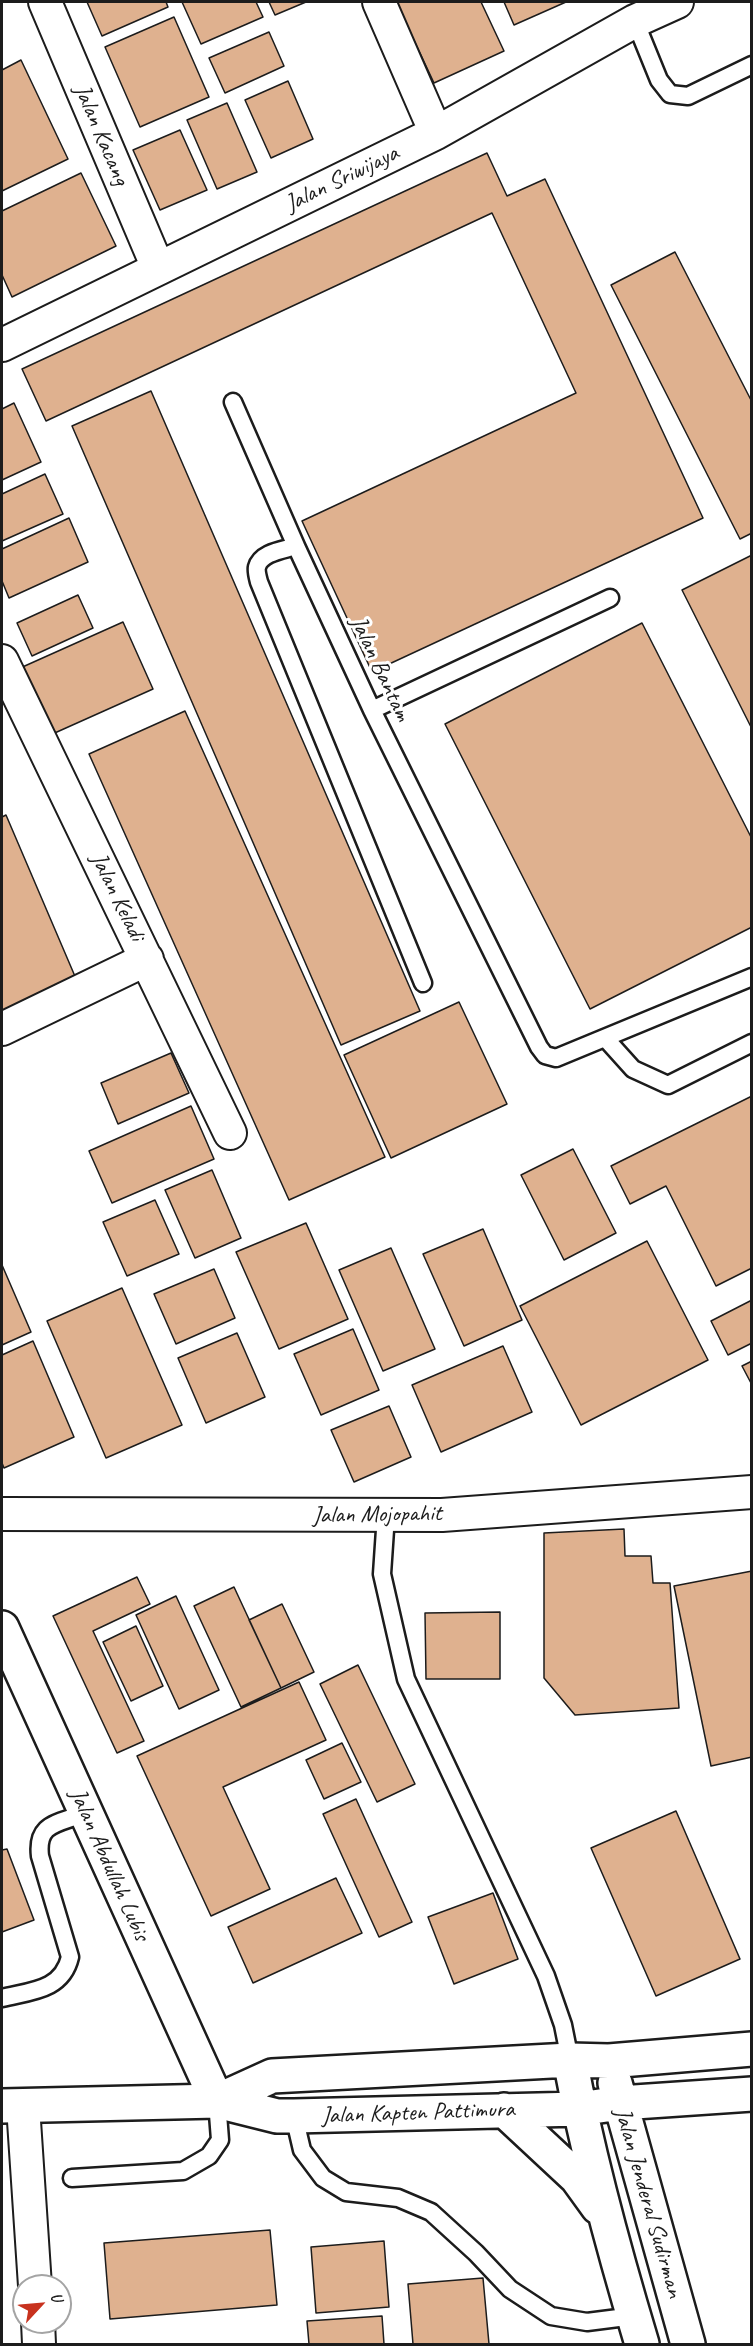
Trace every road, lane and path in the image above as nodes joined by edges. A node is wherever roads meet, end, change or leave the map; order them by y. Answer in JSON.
{"nodes":[{"id":1,"x":45,"y":2,"type":"edge"},
{"id":2,"x":379,"y":2,"type":"edge"},
{"id":3,"x":677,"y":2,"type":"edge"},
{"id":4,"x":636,"y":21,"type":"junction"},
{"id":5,"x":752,"y":65,"type":"edge"},
{"id":6,"x":436,"y":132,"type":"junction"},
{"id":7,"x":158,"y":268,"type":"junction"},
{"id":8,"x":2,"y":345,"type":"edge"},
{"id":9,"x":233,"y":402,"type":"dead end"},
{"id":10,"x":296,"y":546,"type":"junction"},
{"id":11,"x":610,"y":598,"type":"dead end"},
{"id":12,"x":2,"y":661,"type":"edge"},
{"id":13,"x":372,"y":710,"type":"junction"},
{"id":14,"x":147,"y":959,"type":"junction"},
{"id":15,"x":752,"y":977,"type":"edge"},
{"id":16,"x":423,"y":983,"type":"dead end"},
{"id":17,"x":2,"y":1029,"type":"edge"},
{"id":18,"x":606,"y":1039,"type":"junction"},
{"id":19,"x":752,"y":1043,"type":"edge"},
{"id":20,"x":230,"y":1133,"type":"dead end"},
{"id":21,"x":752,"y":1491,"type":"edge"},
{"id":22,"x":2,"y":1514,"type":"edge"},
{"id":23,"x":386,"y":1515,"type":"junction"},
{"id":24,"x":2,"y":1628,"type":"edge"},
{"id":25,"x":86,"y":1813,"type":"junction"},
{"id":26,"x":2,"y":1998,"type":"edge"},
{"id":27,"x":752,"y":2049,"type":"edge"},
{"id":28,"x":570,"y":2060,"type":"junction"},
{"id":29,"x":609,"y":2061,"type":"junction"},
{"id":30,"x":752,"y":2094,"type":"edge"},
{"id":31,"x":217,"y":2101,"type":"junction"},
{"id":32,"x":620,"y":2103,"type":"junction"},
{"id":33,"x":12,"y":2106,"type":"edge"},
{"id":34,"x":504,"y":2109,"type":"junction"},
{"id":35,"x":579,"y":2109,"type":"junction"},
{"id":36,"x":294,"y":2116,"type":"junction"},
{"id":37,"x":72,"y":2178,"type":"dead end"},
{"id":38,"x":607,"y":2220,"type":"junction"},
{"id":39,"x":33,"y":2274,"type":"edge"},
{"id":40,"x":638,"y":2330,"type":"edge"},
{"id":41,"x":688,"y":2344,"type":"edge"}],
"edges":[{"from":1,"to":7,"type":"street","name":"Jalan Kacang"},
{"from":2,"to":6,"type":"street"},
{"from":3,"to":4,"type":"street","name":"Jalan Sriwijaya"},
{"from":4,"to":5,"type":"lane"},
{"from":4,"to":6,"type":"street","name":"Jalan Sriwijaya"},
{"from":6,"to":7,"type":"street","name":"Jalan Sriwijaya"},
{"from":7,"to":8,"type":"street","name":"Jalan Sriwijaya"},
{"from":9,"to":10,"type":"lane","name":"Jalan Bantam"},
{"from":10,"to":13,"type":"lane","name":"Jalan Bantam"},
{"from":10,"to":16,"type":"lane"},
{"from":11,"to":13,"type":"lane"},
{"from":12,"to":14,"type":"street","name":"Jalan Keladi"},
{"from":13,"to":18,"type":"lane","name":"Jalan Bantam"},
{"from":14,"to":17,"type":"street"},
{"from":14,"to":20,"type":"street","name":"Jalan Keladi"},
{"from":15,"to":18,"type":"lane","name":"Jalan Bantam"},
{"from":18,"to":19,"type":"lane"},
{"from":21,"to":23,"type":"street","name":"Jalan Mojopahit"},
{"from":22,"to":23,"type":"street","name":"Jalan Mojopahit"},
{"from":23,"to":28,"type":"lane"},
{"from":24,"to":25,"type":"main road","name":"Jalan Abdullah Lubis"},
{"from":25,"to":26,"type":"lane"},
{"from":25,"to":31,"type":"main road","name":"Jalan Abdullah Lubis"},
{"from":27,"to":29,"type":"main road","name":"Jalan Kapten Pattimura"},
{"from":28,"to":29,"type":"main road","name":"Jalan Kapten Pattimura"},
{"from":28,"to":31,"type":"main road","name":"Jalan Kapten Pattimura"},
{"from":28,"to":35,"type":"main road","name":"Jalan Jenderal Sudirman"},
{"from":29,"to":32,"type":"main road","name":"Jalan Jenderal Sudirman"},
{"from":30,"to":32,"type":"main road","name":"Jalan Kapten Pattimura"},
{"from":31,"to":33,"type":"main road","name":"Jalan Kapten Pattimura"},
{"from":31,"to":36,"type":"main road","name":"Jalan Kapten Pattimura"},
{"from":31,"to":37,"type":"lane"},
{"from":32,"to":35,"type":"main road","name":"Jalan Kapten Pattimura"},
{"from":32,"to":41,"type":"main road","name":"Jalan Jenderal Sudirman"},
{"from":33,"to":39,"type":"street"},
{"from":34,"to":35,"type":"main road","name":"Jalan Kapten Pattimura"},
{"from":34,"to":36,"type":"main road","name":"Jalan Kapten Pattimura"},
{"from":34,"to":38,"type":"main road"},
{"from":35,"to":38,"type":"main road","name":"Jalan Jenderal Sudirman"},
{"from":36,"to":40,"type":"lane"},
{"from":38,"to":40,"type":"main road","name":"Jalan Jenderal Sudirman"}]}
